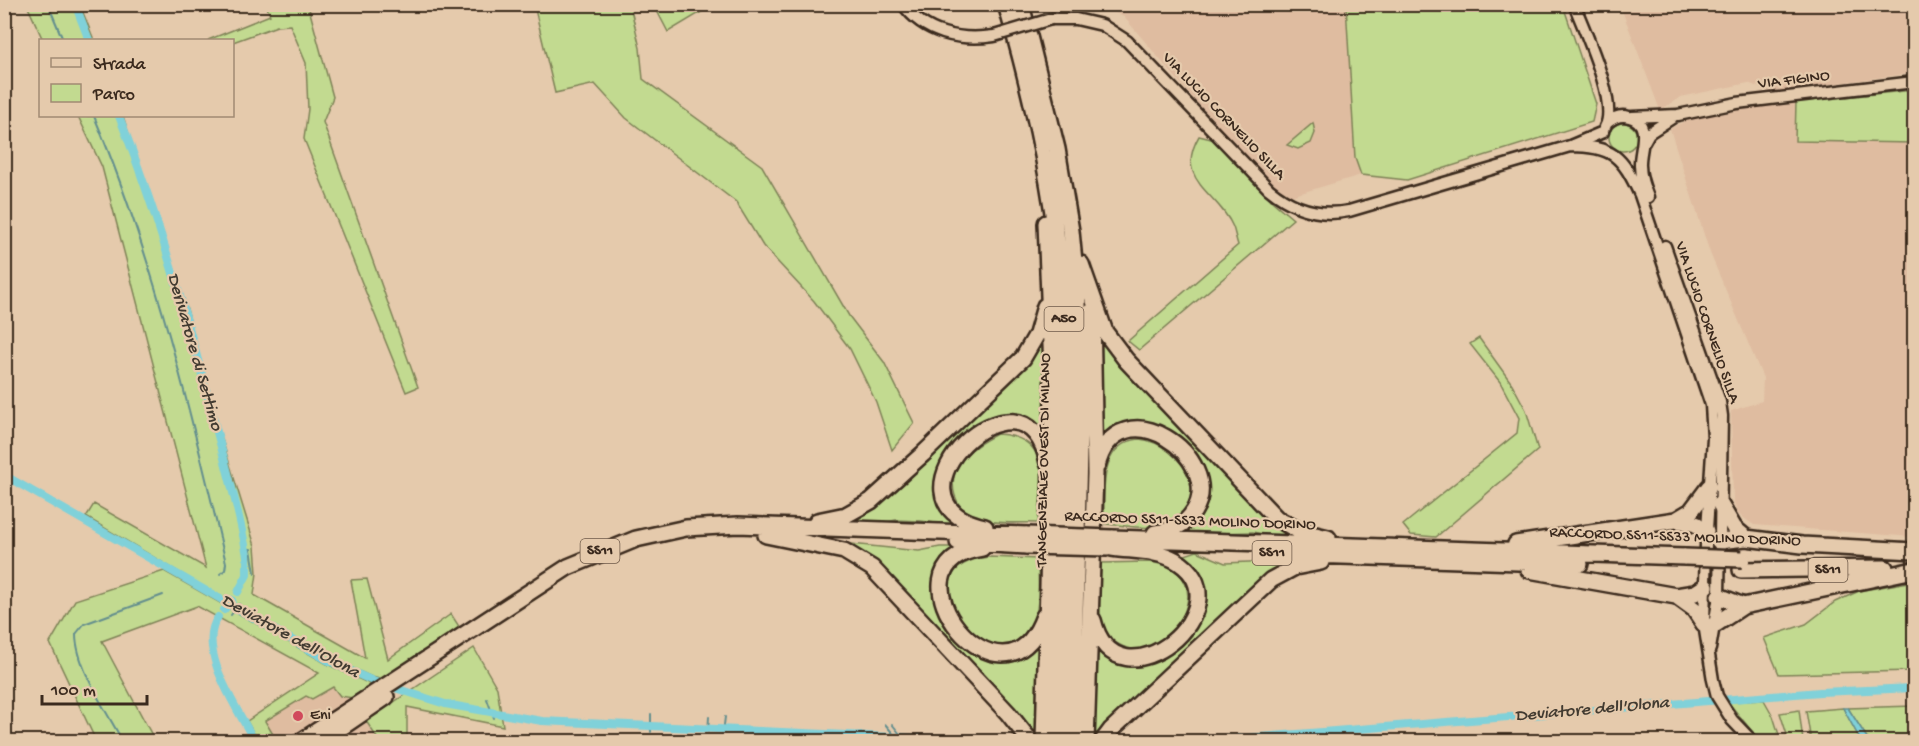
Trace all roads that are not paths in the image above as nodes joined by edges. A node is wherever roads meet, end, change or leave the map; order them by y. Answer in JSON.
{"nodes":[{"id":1,"x":903,"y":4,"type":"edge"},
{"id":2,"x":1006,"y":4,"type":"edge"},
{"id":3,"x":1021,"y":4,"type":"edge"},
{"id":4,"x":1574,"y":4,"type":"edge"},
{"id":5,"x":1914,"y":82,"type":"edge"},
{"id":6,"x":1605,"y":90,"type":"junction"},
{"id":7,"x":1678,"y":115,"type":"junction"},
{"id":8,"x":1628,"y":117,"type":"junction"},
{"id":9,"x":1605,"y":128,"type":"junction"},
{"id":10,"x":1570,"y":146,"type":"junction"},
{"id":11,"x":1642,"y":146,"type":"junction"},
{"id":12,"x":1607,"y":150,"type":"junction"},
{"id":13,"x":1617,"y":157,"type":"junction"},
{"id":14,"x":1045,"y":169,"type":"junction"},
{"id":15,"x":1071,"y":231,"type":"junction"},
{"id":16,"x":1090,"y":293,"type":"junction"},
{"id":17,"x":1048,"y":297,"type":"junction"},
{"id":18,"x":1050,"y":474,"type":"junction"},
{"id":19,"x":1095,"y":474,"type":"junction"},
{"id":20,"x":1709,"y":487,"type":"junction"},
{"id":21,"x":1720,"y":504,"type":"junction"},
{"id":22,"x":1676,"y":520,"type":"junction"},
{"id":23,"x":766,"y":530,"type":"junction"},
{"id":24,"x":1746,"y":538,"type":"junction"},
{"id":25,"x":1710,"y":539,"type":"junction"},
{"id":26,"x":1027,"y":540,"type":"junction"},
{"id":27,"x":1112,"y":543,"type":"junction"},
{"id":28,"x":1384,"y":546,"type":"junction"},
{"id":29,"x":1480,"y":549,"type":"junction"},
{"id":30,"x":1914,"y":551,"type":"edge"},
{"id":31,"x":1914,"y":557,"type":"edge"},
{"id":32,"x":1431,"y":559,"type":"junction"},
{"id":33,"x":1449,"y":559,"type":"junction"},
{"id":34,"x":1685,"y":562,"type":"junction"},
{"id":35,"x":1742,"y":564,"type":"junction"},
{"id":36,"x":1914,"y":568,"type":"edge"},
{"id":37,"x":1712,"y":583,"type":"junction"},
{"id":38,"x":1676,"y":596,"type":"junction"},
{"id":39,"x":1719,"y":596,"type":"junction"},
{"id":40,"x":1743,"y":606,"type":"junction"},
{"id":41,"x":1047,"y":607,"type":"junction"},
{"id":42,"x":1090,"y":608,"type":"junction"},
{"id":43,"x":1710,"y":624,"type":"junction"},
{"id":44,"x":380,"y":695,"type":"junction"},
{"id":45,"x":300,"y":741,"type":"edge"},
{"id":46,"x":320,"y":741,"type":"edge"},
{"id":47,"x":1031,"y":741,"type":"edge"},
{"id":48,"x":1044,"y":741,"type":"edge"},
{"id":49,"x":1057,"y":741,"type":"edge"},
{"id":50,"x":1072,"y":741,"type":"edge"},
{"id":51,"x":1086,"y":741,"type":"edge"},
{"id":52,"x":1102,"y":741,"type":"edge"},
{"id":53,"x":1754,"y":741,"type":"edge"}],
"edges":[{"from":1,"to":10,"type":"street","name":"VIA LUCIO CORNELIO SILLA","bridge":true},
{"from":2,"to":14,"type":"highway","name":"TANGENZIALE OVEST DI MILANO","number":"A50"},
{"from":3,"to":15,"type":"highway","name":"TANGENZIALE OVEST DI MILANO","number":"A50"},
{"from":4,"to":6,"type":"street","name":"VIA LUCIO CORNELIO SILLA"},
{"from":5,"to":7,"type":"street","name":"VIA FIGINO"},
{"from":6,"to":8,"type":"street","name":"VIA LUCIO CORNELIO SILLA"},
{"from":6,"to":9,"type":"street","name":"VIA LUCIO CORNELIO SILLA"},
{"from":7,"to":8,"type":"street","name":"VIA FIGINO"},
{"from":7,"to":11,"type":"street","name":"VIA FIGINO"},
{"from":8,"to":9,"type":"street","name":"VIA LUCIO CORNELIO SILLA"},
{"from":8,"to":11,"type":"street","name":"VIA LUCIO CORNELIO SILLA"},
{"from":9,"to":10,"type":"street","name":"VIA LUCIO CORNELIO SILLA"},
{"from":9,"to":12,"type":"street","name":"VIA LUCIO CORNELIO SILLA"},
{"from":10,"to":12,"type":"street","name":"VIA LUCIO CORNELIO SILLA"},
{"from":11,"to":13,"type":"street"},
{"from":11,"to":21,"type":"street","name":"VIA LUCIO CORNELIO SILLA"},
{"from":12,"to":13,"type":"street","name":"VIA LUCIO CORNELIO SILLA"},
{"from":13,"to":20,"type":"street","name":"VIA LUCIO CORNELIO SILLA"},
{"from":14,"to":17,"type":"highway"},
{"from":14,"to":49,"type":"highway","name":"TANGENZIALE OVEST DI MILANO","number":"A50"},
{"from":15,"to":16,"type":"highway"},
{"from":15,"to":50,"type":"highway","name":"TANGENZIALE OVEST DI MILANO","number":"A50"},
{"from":16,"to":19,"type":"highway"},
{"from":16,"to":28,"type":"highway"},
{"from":17,"to":18,"type":"highway"},
{"from":17,"to":23,"type":"highway"},
{"from":18,"to":26,"type":"highway"},
{"from":18,"to":41,"type":"highway"},
{"from":19,"to":27,"type":"highway"},
{"from":19,"to":42,"type":"highway"},
{"from":20,"to":22,"type":"highway"},
{"from":20,"to":25,"type":"street","name":"VIA LUCIO CORNELIO SILLA"},
{"from":21,"to":24,"type":"highway"},
{"from":21,"to":25,"type":"street","name":"VIA LUCIO CORNELIO SILLA"},
{"from":22,"to":25,"type":"highway"},
{"from":22,"to":29,"type":"highway"},
{"from":23,"to":26,"type":"highway","name":"RACCORDO SS11-SS33 MOLINO DORINO","number":"SS11"},
{"from":23,"to":44,"type":"highway","name":"RACCORDO SS11-SS33 MOLINO DORINO","number":"SS11"},
{"from":23,"to":47,"type":"highway"},
{"from":24,"to":25,"type":"highway"},
{"from":24,"to":30,"type":"highway"},
{"from":25,"to":37,"type":"street","name":"VIA LUCIO CORNELIO SILLA"},
{"from":26,"to":27,"type":"highway","name":"RACCORDO SS11-SS33 MOLINO DORINO","number":"SS11","bridge":true},
{"from":26,"to":41,"type":"highway"},
{"from":27,"to":28,"type":"highway","name":"RACCORDO SS11-SS33 MOLINO DORINO","number":"SS11"},
{"from":27,"to":32,"type":"highway","name":"RACCORDO SS11-SS33 MOLINO DORINO","number":"SS11"},
{"from":27,"to":42,"type":"highway"},
{"from":28,"to":29,"type":"highway","name":"RACCORDO SS11-SS33 MOLINO DORINO","number":"SS11"},
{"from":29,"to":34,"type":"highway","name":"RACCORDO SS11-SS33 MOLINO DORINO","number":"SS11"},
{"from":31,"to":35,"type":"highway","name":"RACCORDO SS11-SS33 MOLINO DORINO","number":"SS11"},
{"from":32,"to":33,"type":"highway","name":"RACCORDO SS11-SS33 MOLINO DORINO","number":"SS11"},
{"from":32,"to":52,"type":"highway"},
{"from":33,"to":34,"type":"highway","name":"RACCORDO SS11-SS33 MOLINO DORINO","number":"SS11"},
{"from":33,"to":38,"type":"highway"},
{"from":34,"to":35,"type":"highway","name":"RACCORDO SS11-SS33 MOLINO DORINO","number":"SS11","bridge":true},
{"from":35,"to":36,"type":"highway","name":"RACCORDO SS11-SS33 MOLINO DORINO","number":"SS11"},
{"from":36,"to":40,"type":"highway"},
{"from":37,"to":38,"type":"highway"},
{"from":37,"to":39,"type":"street"},
{"from":37,"to":43,"type":"street","name":"VIA LUCIO CORNELIO SILLA"},
{"from":38,"to":43,"type":"highway"},
{"from":39,"to":40,"type":"highway"},
{"from":39,"to":43,"type":"street","name":"VIA LUCIO CORNELIO SILLA"},
{"from":40,"to":43,"type":"highway"},
{"from":41,"to":48,"type":"highway"},
{"from":42,"to":51,"type":"highway"},
{"from":43,"to":53,"type":"street","name":"VIA LUCIO CORNELIO SILLA"},
{"from":44,"to":45,"type":"highway","number":"SS11"},
{"from":44,"to":46,"type":"highway","number":"SS11"}]}
